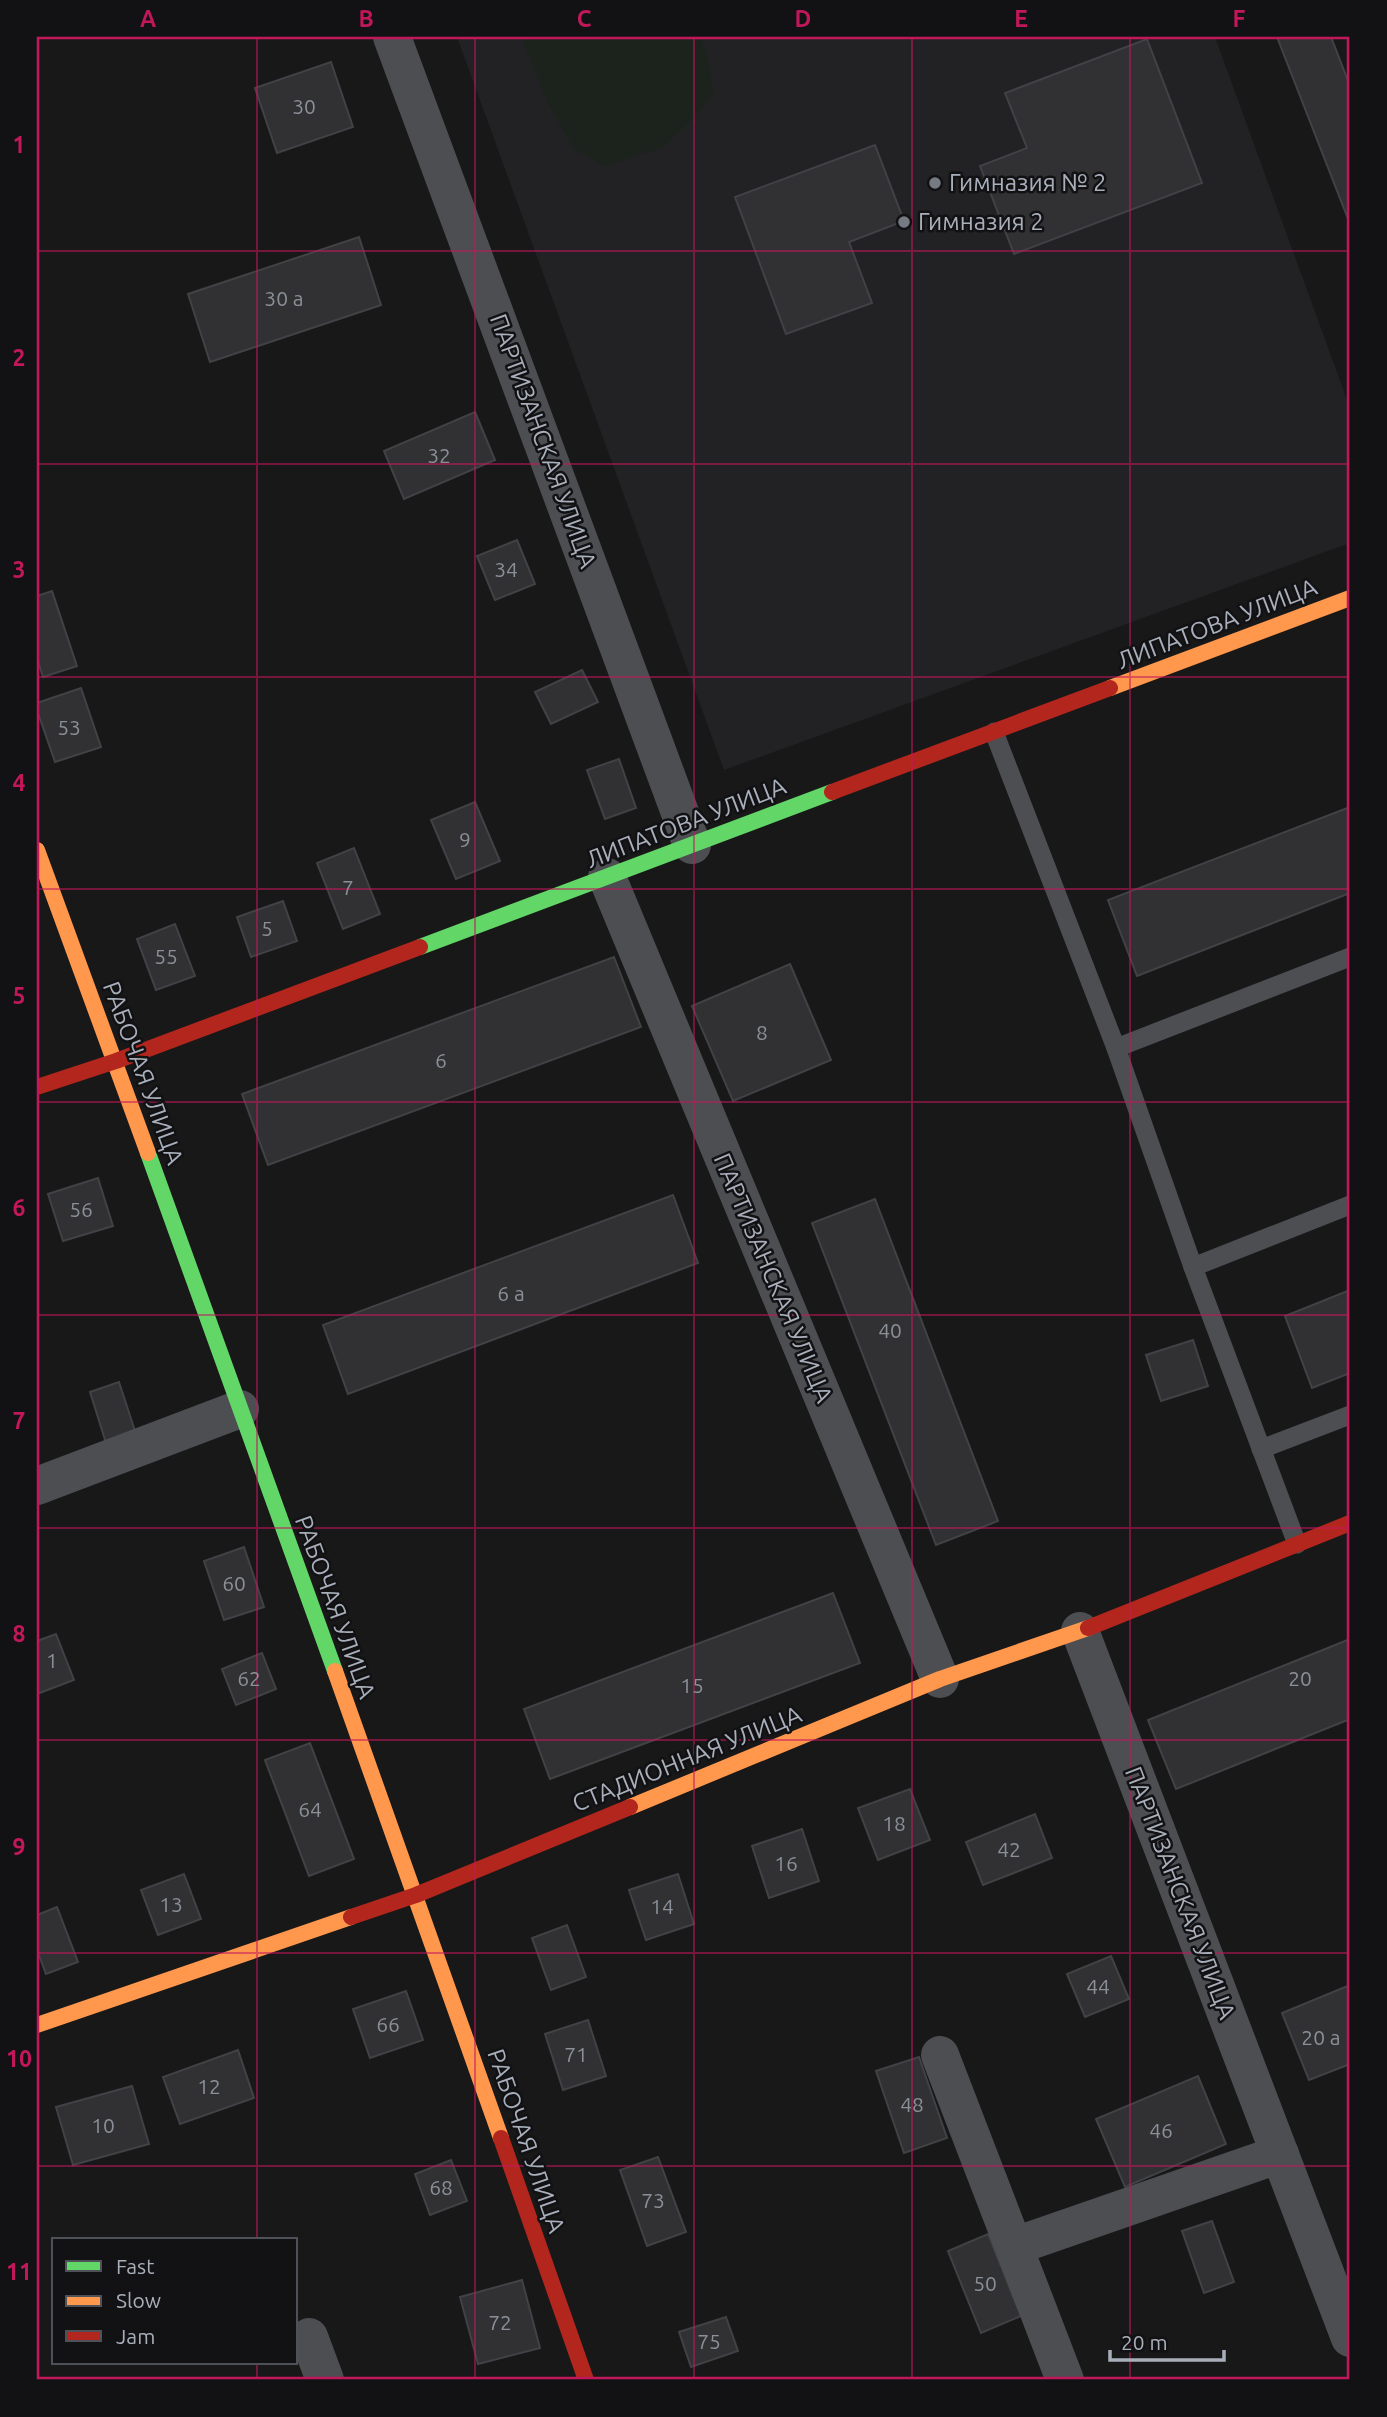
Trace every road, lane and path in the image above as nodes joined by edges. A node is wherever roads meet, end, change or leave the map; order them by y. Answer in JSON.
{"nodes":[{"id":1,"x":392,"y":37,"type":"edge"},
{"id":2,"x":1350,"y":598,"type":"edge"},
{"id":3,"x":994,"y":732,"type":"junction"},
{"id":4,"x":692,"y":845,"type":"junction"},
{"id":5,"x":37,"y":850,"type":"edge"},
{"id":6,"x":607,"y":877,"type":"junction"},
{"id":7,"x":1350,"y":957,"type":"edge"},
{"id":8,"x":1116,"y":1048,"type":"junction"},
{"id":9,"x":116,"y":1061,"type":"junction"},
{"id":10,"x":37,"y":1087,"type":"edge"},
{"id":11,"x":1350,"y":1205,"type":"edge"},
{"id":12,"x":1193,"y":1267,"type":"junction"},
{"id":13,"x":240,"y":1409,"type":"junction"},
{"id":14,"x":1350,"y":1415,"type":"edge"},
{"id":15,"x":1261,"y":1449,"type":"junction"},
{"id":16,"x":37,"y":1486,"type":"edge"},
{"id":17,"x":1350,"y":1523,"type":"edge"},
{"id":18,"x":1297,"y":1544,"type":"junction"},
{"id":19,"x":1080,"y":1631,"type":"junction"},
{"id":20,"x":940,"y":1679,"type":"junction"},
{"id":21,"x":416,"y":1895,"type":"junction"},
{"id":22,"x":37,"y":2025,"type":"edge"},
{"id":23,"x":940,"y":2054,"type":"dead end"},
{"id":24,"x":1280,"y":2154,"type":"junction"},
{"id":25,"x":1015,"y":2246,"type":"junction"},
{"id":26,"x":310,"y":2337,"type":"dead end"},
{"id":27,"x":1350,"y":2338,"type":"edge"},
{"id":28,"x":325,"y":2380,"type":"edge"},
{"id":29,"x":586,"y":2380,"type":"edge"},
{"id":30,"x":1065,"y":2380,"type":"edge"}],
"edges":[{"from":1,"to":4,"type":"street","name":"ПАРТИЗАНСКАЯ УЛИЦА"},
{"from":2,"to":3,"type":"street","name":"ЛИПАТОВА УЛИЦА"},
{"from":3,"to":4,"type":"street","name":"ЛИПАТОВА УЛИЦА"},
{"from":3,"to":8,"type":"lane"},
{"from":4,"to":6,"type":"street","name":"ЛИПАТОВА УЛИЦА"},
{"from":5,"to":9,"type":"street","name":"РАБОЧАЯ УЛИЦА"},
{"from":6,"to":9,"type":"street","name":"ЛИПАТОВА УЛИЦА"},
{"from":6,"to":20,"type":"street","name":"ПАРТИЗАНСКАЯ УЛИЦА"},
{"from":7,"to":8,"type":"lane"},
{"from":8,"to":12,"type":"lane"},
{"from":9,"to":10,"type":"street","name":"ЛИПАТОВА УЛИЦА"},
{"from":9,"to":13,"type":"street","name":"РАБОЧАЯ УЛИЦА"},
{"from":11,"to":12,"type":"lane"},
{"from":12,"to":15,"type":"lane"},
{"from":13,"to":16,"type":"street"},
{"from":13,"to":21,"type":"street","name":"РАБОЧАЯ УЛИЦА"},
{"from":14,"to":15,"type":"lane"},
{"from":15,"to":18,"type":"lane"},
{"from":17,"to":18,"type":"street","name":"СТАДИОННАЯ УЛИЦА"},
{"from":18,"to":19,"type":"street","name":"СТАДИОННАЯ УЛИЦА"},
{"from":19,"to":20,"type":"street","name":"СТАДИОННАЯ УЛИЦА"},
{"from":19,"to":24,"type":"street","name":"ПАРТИЗАНСКАЯ УЛИЦА"},
{"from":20,"to":21,"type":"street","name":"СТАДИОННАЯ УЛИЦА"},
{"from":21,"to":22,"type":"street","name":"СТАДИОННАЯ УЛИЦА"},
{"from":21,"to":29,"type":"street","name":"РАБОЧАЯ УЛИЦА"},
{"from":23,"to":25,"type":"street"},
{"from":24,"to":25,"type":"street"},
{"from":24,"to":27,"type":"street","name":"ПАРТИЗАНСКАЯ УЛИЦА"},
{"from":25,"to":30,"type":"street"},
{"from":26,"to":28,"type":"street"}]}
